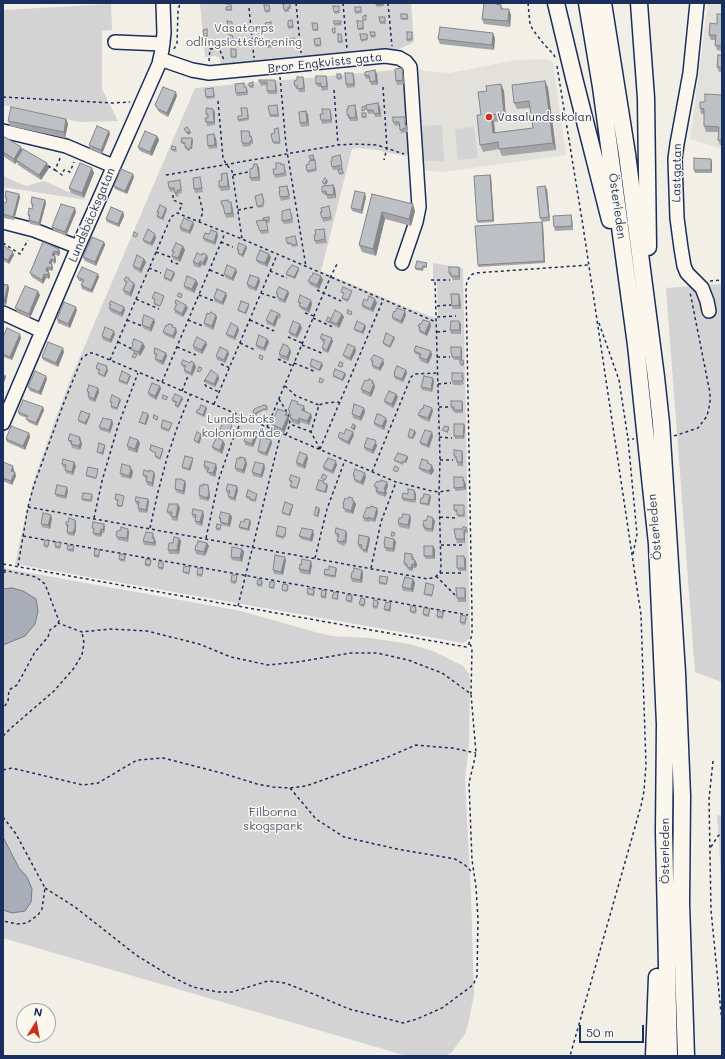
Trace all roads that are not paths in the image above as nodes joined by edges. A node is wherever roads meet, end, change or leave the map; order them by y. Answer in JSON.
{"nodes":[{"id":1,"x":163,"y":3,"type":"edge"},
{"id":2,"x":556,"y":3,"type":"edge"},
{"id":3,"x":587,"y":3,"type":"edge"},
{"id":4,"x":604,"y":3,"type":"edge"},
{"id":5,"x":639,"y":3,"type":"edge"},
{"id":6,"x":697,"y":3,"type":"edge"},
{"id":7,"x":115,"y":42,"type":"dead end"},
{"id":8,"x":163,"y":44,"type":"junction"},
{"id":9,"x":160,"y":59,"type":"junction"},
{"id":10,"x":3,"y":131,"type":"edge"},
{"id":11,"x":113,"y":166,"type":"junction"},
{"id":12,"x":3,"y":222,"type":"edge"},
{"id":13,"x":78,"y":247,"type":"junction"},
{"id":14,"x":402,"y":263,"type":"dead end"},
{"id":15,"x":709,"y":311,"type":"dead end"},
{"id":16,"x":3,"y":313,"type":"edge"},
{"id":17,"x":648,"y":315,"type":"junction"},
{"id":18,"x":42,"y":331,"type":"junction"},
{"id":19,"x":636,"y":345,"type":"junction"},
{"id":20,"x":4,"y":417,"type":"edge"},
{"id":21,"x":682,"y":858,"type":"junction"},
{"id":22,"x":665,"y":876,"type":"junction"},
{"id":23,"x":654,"y":1056,"type":"edge"},
{"id":24,"x":669,"y":1056,"type":"edge"},
{"id":25,"x":686,"y":1056,"type":"edge"},
{"id":26,"x":697,"y":1056,"type":"edge"}],
"edges":[{"from":1,"to":8,"type":"street","name":"Lundsbäcksgatan"},
{"from":2,"to":19,"type":"main road"},
{"from":3,"to":19,"type":"main road","name":"Österleden"},
{"from":4,"to":17,"type":"main road","name":"Österleden"},
{"from":5,"to":17,"type":"main road"},
{"from":6,"to":15,"type":"street","name":"Lastgatan"},
{"from":7,"to":8,"type":"street"},
{"from":8,"to":9,"type":"street","name":"Lundsbäcksgatan"},
{"from":9,"to":11,"type":"street","name":"Lundsbäcksgatan"},
{"from":9,"to":14,"type":"street","name":"Bror Engkvists gata"},
{"from":10,"to":11,"type":"street"},
{"from":11,"to":13,"type":"street","name":"Lundsbäcksgatan"},
{"from":12,"to":13,"type":"street"},
{"from":13,"to":18,"type":"street","name":"Lundsbäcksgatan"},
{"from":16,"to":18,"type":"street"},
{"from":17,"to":21,"type":"main road","name":"Österleden"},
{"from":18,"to":20,"type":"street","name":"Lundsbäcksgatan"},
{"from":19,"to":22,"type":"main road","name":"Österleden"},
{"from":21,"to":25,"type":"main road","name":"Österleden"},
{"from":21,"to":26,"type":"main road"},
{"from":22,"to":23,"type":"main road"},
{"from":22,"to":24,"type":"main road","name":"Österleden"}]}
